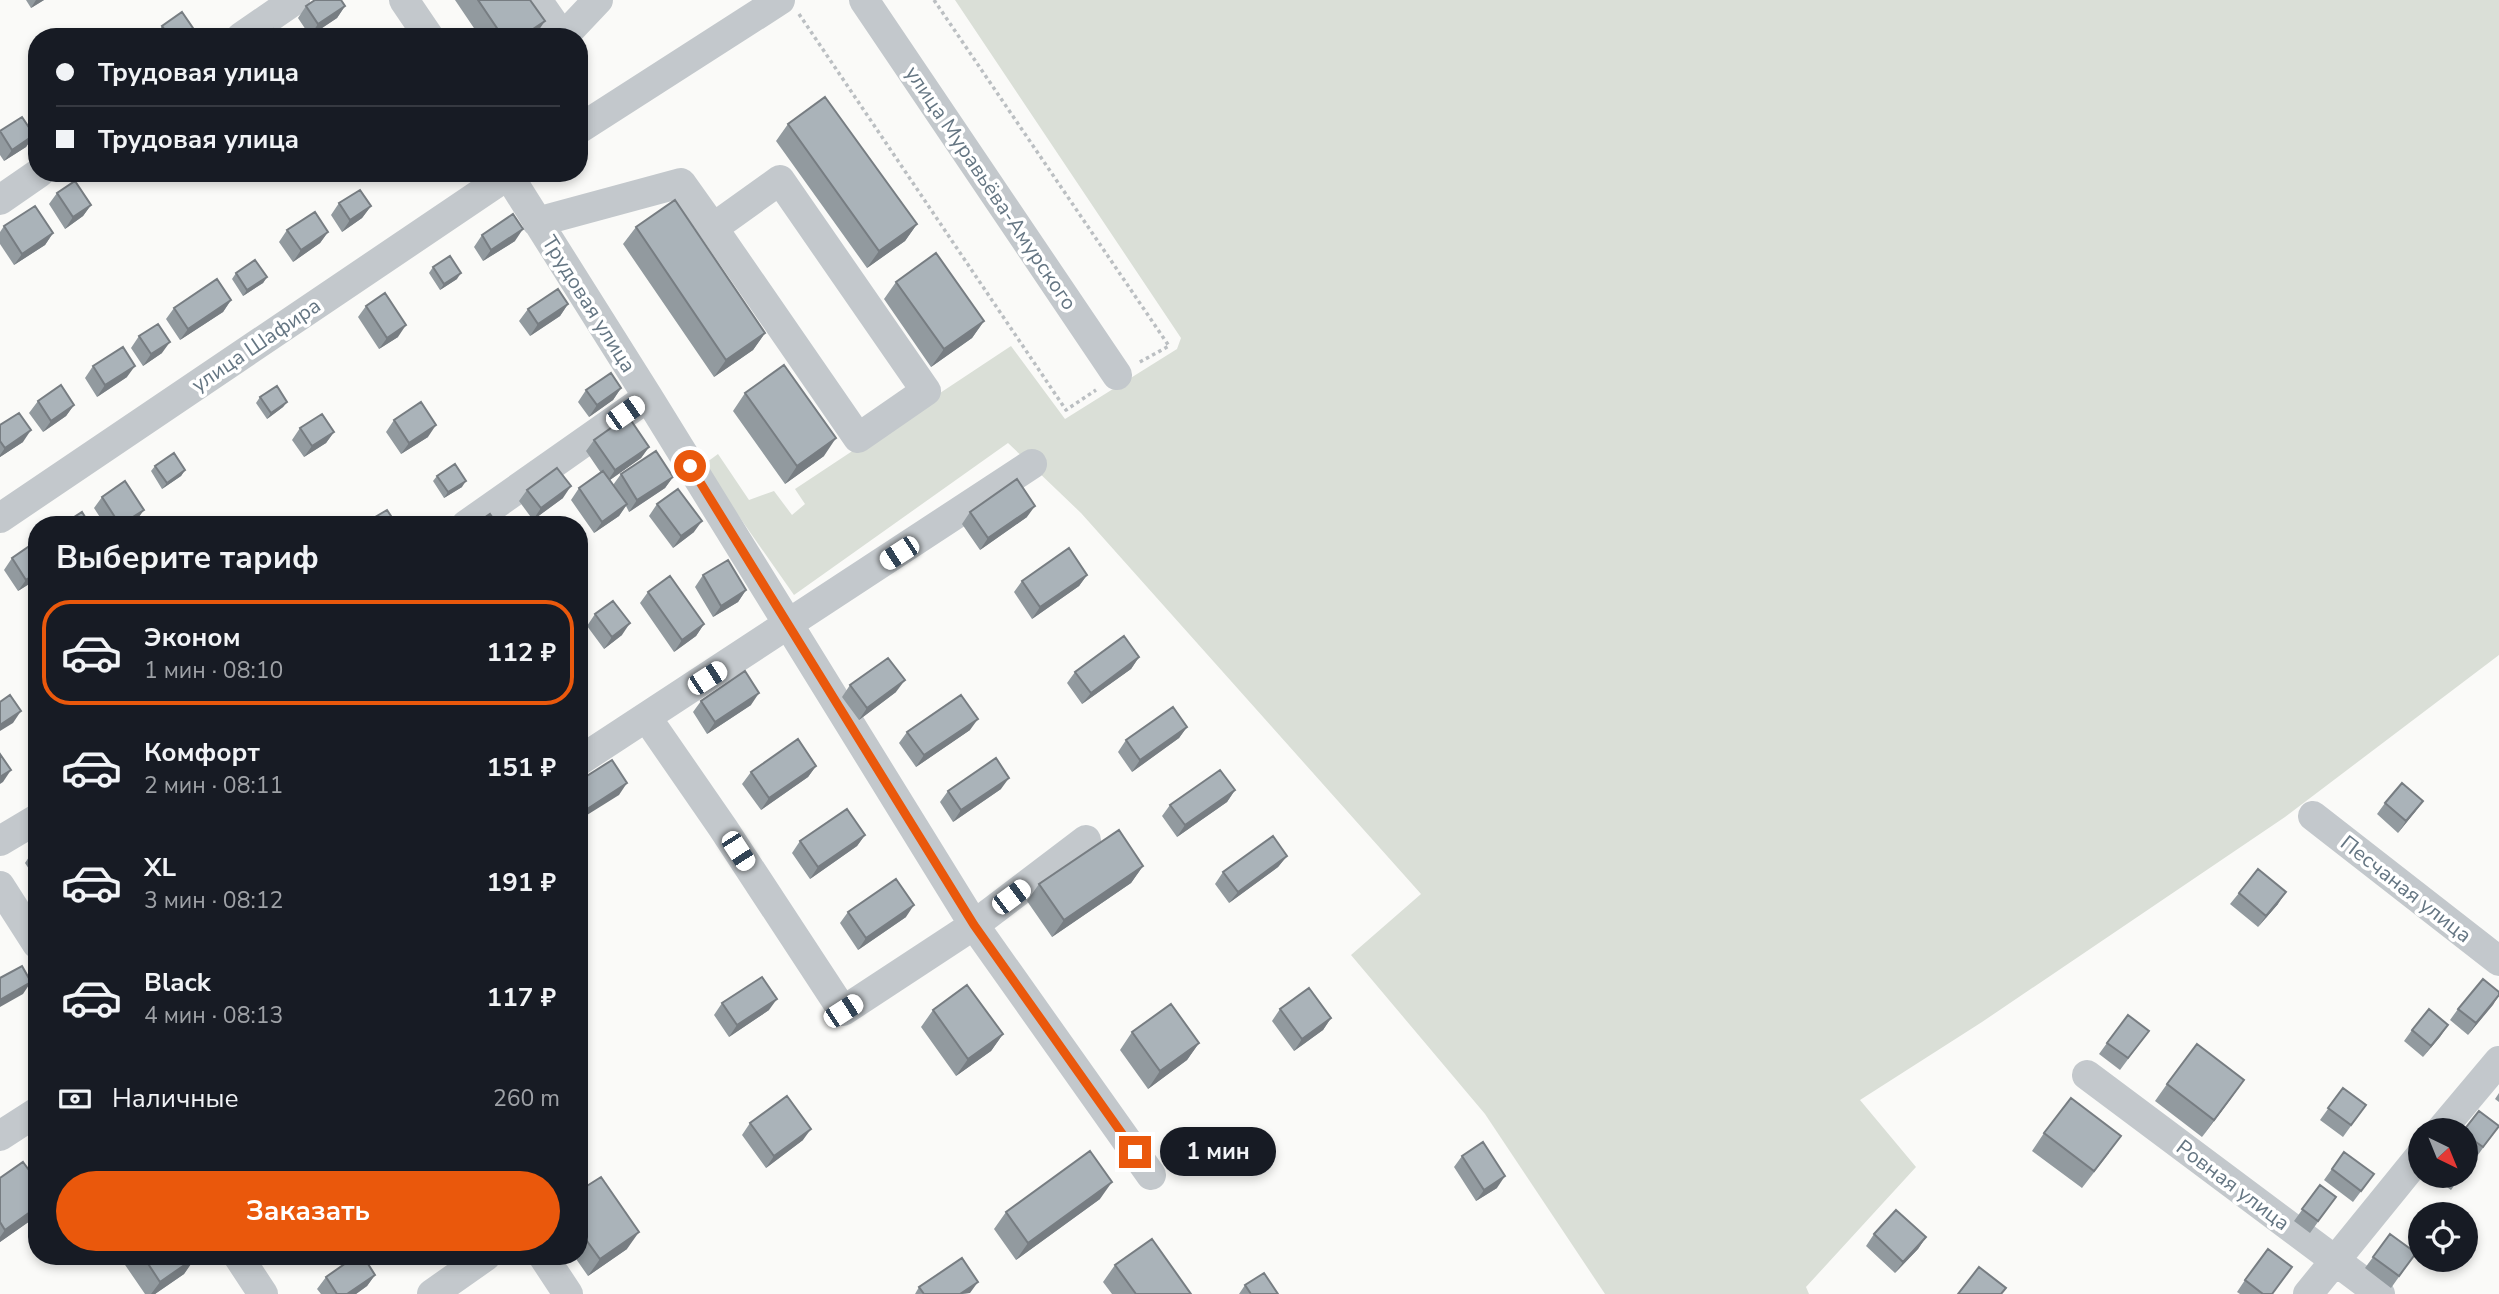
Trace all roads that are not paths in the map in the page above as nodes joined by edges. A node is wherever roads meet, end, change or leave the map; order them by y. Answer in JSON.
{"nodes":[{"id":1,"x":295,"y":0,"type":"edge"},
{"id":2,"x":404,"y":0,"type":"edge"},
{"id":3,"x":537,"y":0,"type":"edge"},
{"id":4,"x":598,"y":0,"type":"edge"},
{"id":5,"x":780,"y":0,"type":"edge"},
{"id":6,"x":864,"y":0,"type":"edge"},
{"id":7,"x":253,"y":28,"type":"edge"},
{"id":8,"x":423,"y":28,"type":"edge"},
{"id":9,"x":557,"y":28,"type":"edge"},
{"id":10,"x":572,"y":28,"type":"edge"},
{"id":11,"x":588,"y":124,"type":"edge"},
{"id":12,"x":28,"y":181,"type":"edge"},
{"id":13,"x":497,"y":182,"type":"edge"},
{"id":14,"x":514,"y":182,"type":"edge"},
{"id":15,"x":0,"y":200,"type":"edge"},
{"id":16,"x":537,"y":222,"type":"junction"},
{"id":17,"x":713,"y":228,"type":"junction"},
{"id":18,"x":1117,"y":375,"type":"dead end"},
{"id":19,"x":648,"y":397,"type":"junction"},
{"id":20,"x":1032,"y":464,"type":"dead end"},
{"id":21,"x":479,"y":516,"type":"edge"},
{"id":22,"x":0,"y":518,"type":"edge"},
{"id":23,"x":788,"y":626,"type":"junction"},
{"id":24,"x":646,"y":718,"type":"junction"},
{"id":25,"x":588,"y":755,"type":"edge"},
{"id":26,"x":2312,"y":816,"type":"dead end"},
{"id":27,"x":28,"y":824,"type":"edge"},
{"id":28,"x":1086,"y":840,"type":"dead end"},
{"id":29,"x":0,"y":841,"type":"edge"},
{"id":30,"x":0,"y":886,"type":"edge"},
{"id":31,"x":974,"y":925,"type":"junction"},
{"id":32,"x":28,"y":930,"type":"edge"},
{"id":33,"x":2499,"y":961,"type":"edge"},
{"id":34,"x":2499,"y":1061,"type":"edge"},
{"id":35,"x":2087,"y":1074,"type":"dead end"},
{"id":36,"x":28,"y":1118,"type":"edge"},
{"id":37,"x":2451,"y":1118,"type":"edge"},
{"id":38,"x":0,"y":1136,"type":"edge"},
{"id":39,"x":2408,"y":1171,"type":"edge"},
{"id":40,"x":1151,"y":1175,"type":"dead end"},
{"id":41,"x":2334,"y":1260,"type":"junction"},
{"id":42,"x":245,"y":1265,"type":"edge"},
{"id":43,"x":473,"y":1265,"type":"edge"},
{"id":44,"x":549,"y":1265,"type":"edge"},
{"id":45,"x":263,"y":1294,"type":"edge"},
{"id":46,"x":432,"y":1294,"type":"edge"},
{"id":47,"x":568,"y":1294,"type":"edge"},
{"id":48,"x":2308,"y":1294,"type":"edge"},
{"id":49,"x":2380,"y":1294,"type":"edge"}],
"edges":[{"from":1,"to":7,"type":"street"},
{"from":2,"to":8,"type":"street"},
{"from":3,"to":9,"type":"street"},
{"from":4,"to":10,"type":"street"},
{"from":5,"to":11,"type":"street"},
{"from":6,"to":18,"type":"street","name":"улица Муравьёва-Амурского"},
{"from":12,"to":15,"type":"street"},
{"from":13,"to":22,"type":"street","name":"улица Шафира"},
{"from":14,"to":16,"type":"street","name":"Трудовая улица"},
{"from":16,"to":17,"type":"street"},
{"from":16,"to":19,"type":"street","name":"Трудовая улица"},
{"from":17,"to":17,"type":"street"},
{"from":19,"to":21,"type":"street"},
{"from":19,"to":23,"type":"street","name":"Трудовая улица"},
{"from":20,"to":23,"type":"street"},
{"from":23,"to":24,"type":"street"},
{"from":23,"to":31,"type":"street","name":"Трудовая улица"},
{"from":24,"to":25,"type":"street"},
{"from":24,"to":31,"type":"street"},
{"from":26,"to":33,"type":"street","name":"Песчаная улица"},
{"from":27,"to":29,"type":"street"},
{"from":28,"to":31,"type":"street"},
{"from":30,"to":32,"type":"street"},
{"from":31,"to":40,"type":"street","name":"Трудовая улица"},
{"from":34,"to":37,"type":"street"},
{"from":35,"to":41,"type":"street","name":"Ровная улица"},
{"from":36,"to":38,"type":"street"},
{"from":39,"to":41,"type":"street"},
{"from":41,"to":48,"type":"street"},
{"from":41,"to":49,"type":"street","name":"Ровная улица"},
{"from":42,"to":45,"type":"street"},
{"from":43,"to":46,"type":"street"},
{"from":44,"to":47,"type":"street"}]}
